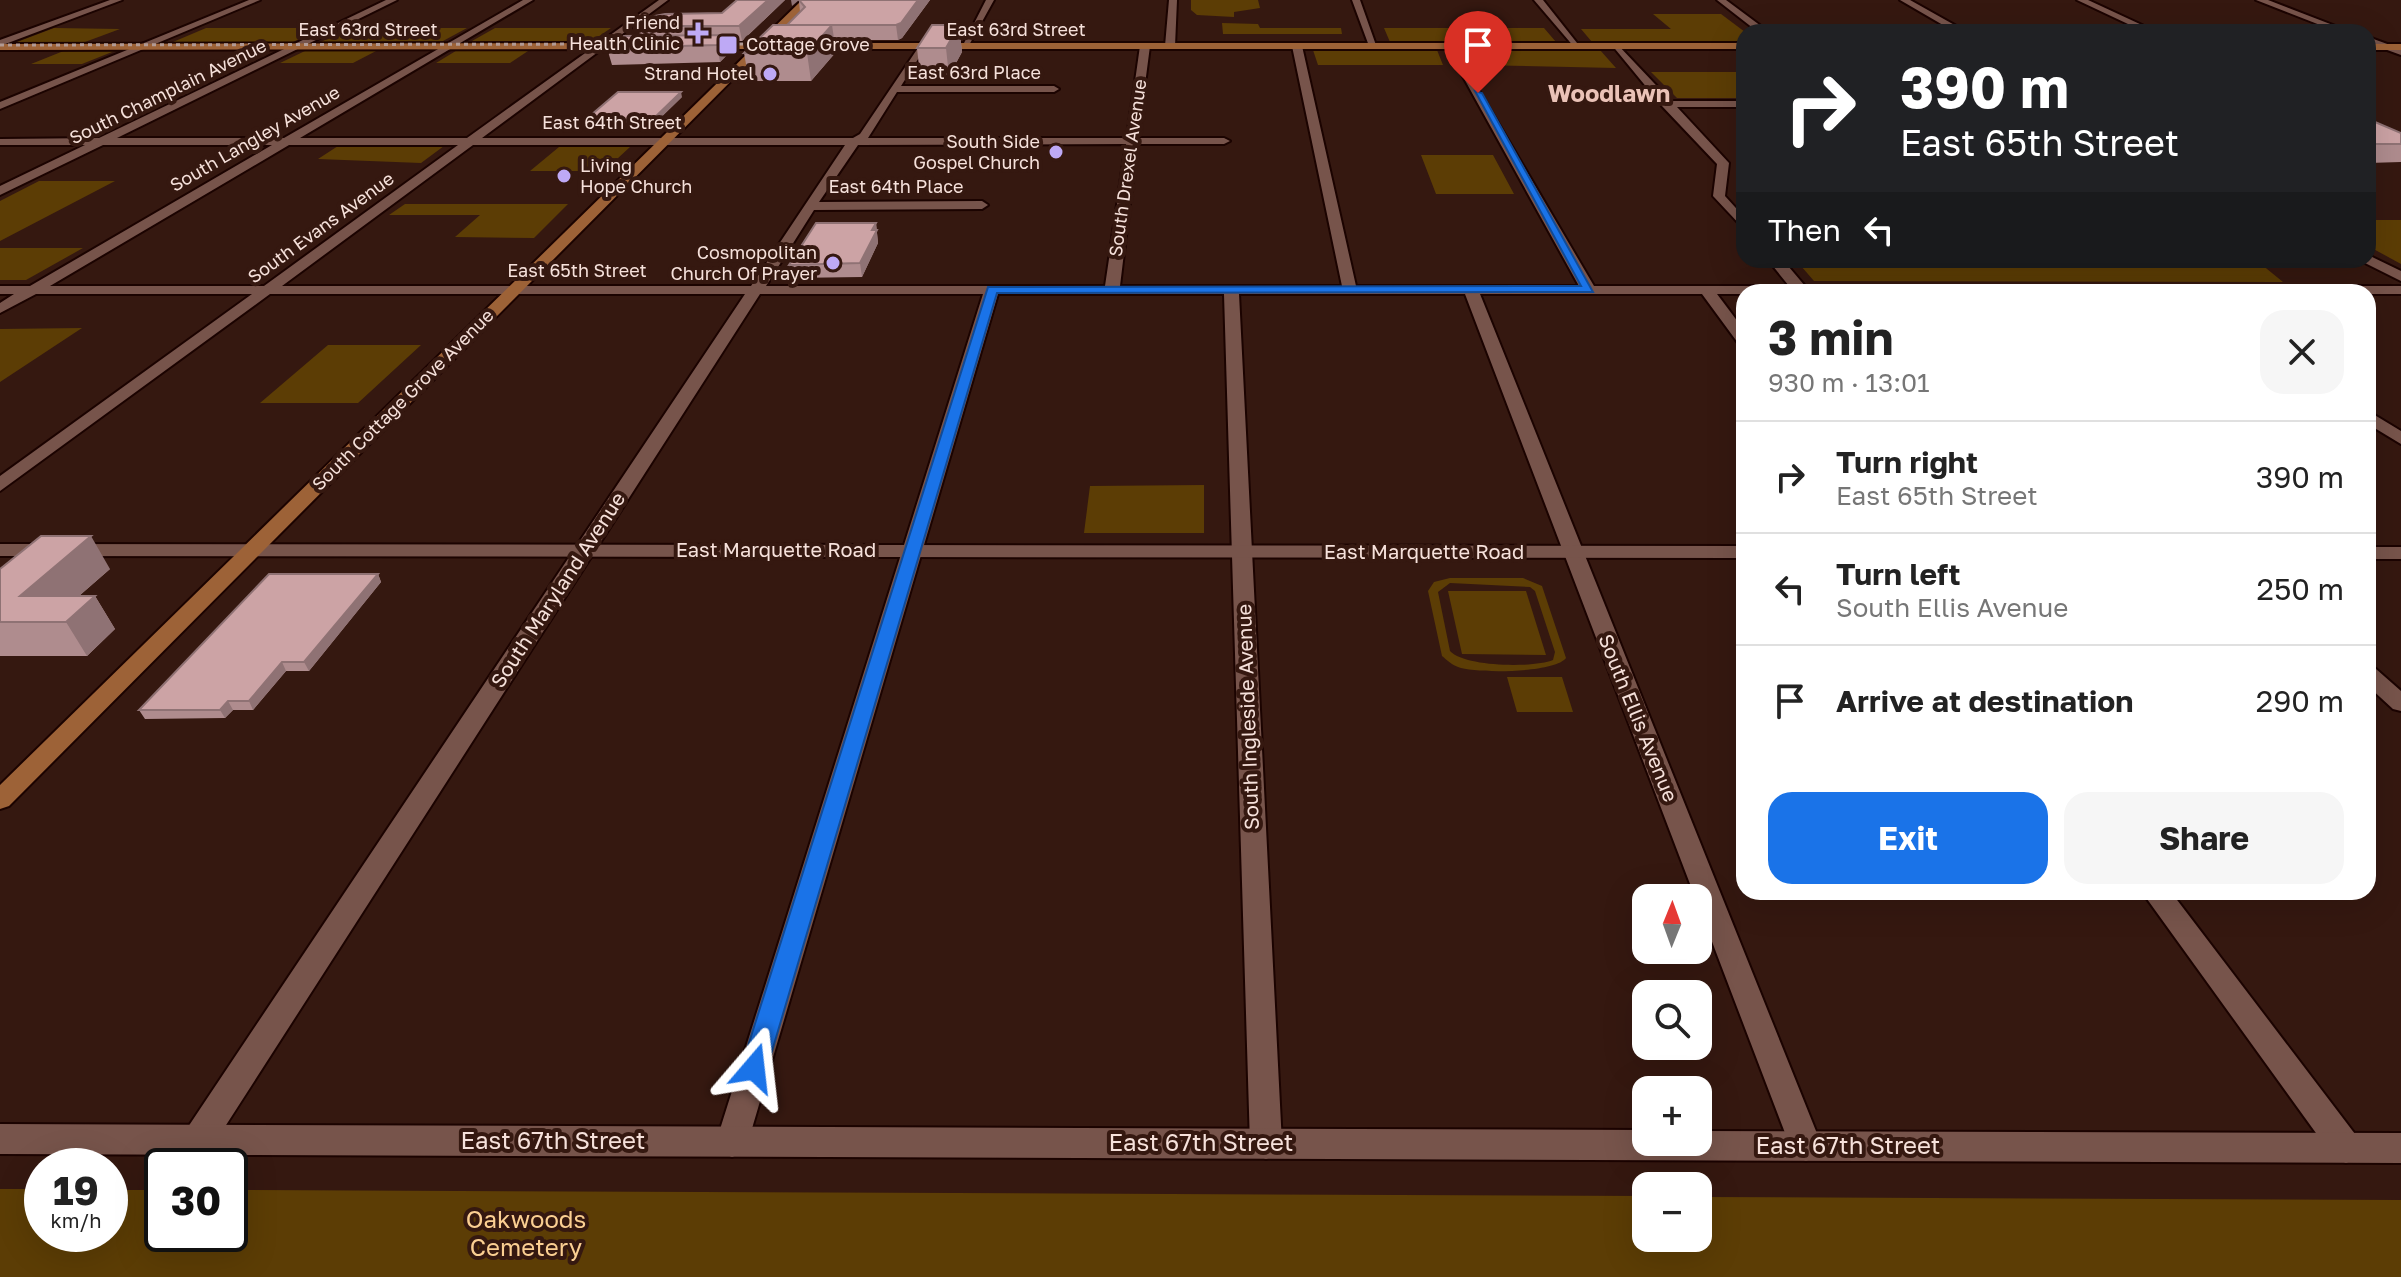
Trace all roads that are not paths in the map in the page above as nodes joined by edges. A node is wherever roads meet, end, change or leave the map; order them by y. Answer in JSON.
{"nodes":[{"id":1,"x":118,"y":0,"type":"edge"},
{"id":2,"x":256,"y":0,"type":"edge"},
{"id":3,"x":393,"y":0,"type":"edge"},
{"id":4,"x":529,"y":0,"type":"edge"},
{"id":5,"x":664,"y":0,"type":"edge"},
{"id":6,"x":807,"y":0,"type":"edge"},
{"id":7,"x":990,"y":0,"type":"edge"},
{"id":8,"x":1173,"y":0,"type":"edge"},
{"id":9,"x":1356,"y":0,"type":"edge"},
{"id":10,"x":1538,"y":0,"type":"edge"},
{"id":11,"x":1721,"y":0,"type":"edge"},
{"id":12,"x":1904,"y":0,"type":"edge"},
{"id":13,"x":2081,"y":0,"type":"edge"},
{"id":14,"x":2260,"y":0,"type":"edge"},
{"id":15,"x":1753,"y":24,"type":"edge"},
{"id":16,"x":1948,"y":24,"type":"edge"},
{"id":17,"x":2134,"y":24,"type":"edge"},
{"id":18,"x":2324,"y":24,"type":"edge"},
{"id":19,"x":2376,"y":43,"type":"edge"},
{"id":20,"x":0,"y":45,"type":"edge"},
{"id":21,"x":762,"y":45,"type":"junction"},
{"id":22,"x":922,"y":45,"type":"junction"},
{"id":23,"x":965,"y":45,"type":"junction"},
{"id":24,"x":144,"y":46,"type":"junction"},
{"id":25,"x":298,"y":46,"type":"junction"},
{"id":26,"x":450,"y":46,"type":"junction"},
{"id":27,"x":600,"y":46,"type":"junction"},
{"id":28,"x":644,"y":46,"type":"edge"},
{"id":29,"x":691,"y":46,"type":"edge"},
{"id":30,"x":1145,"y":46,"type":"junction"},
{"id":31,"x":1170,"y":46,"type":"junction"},
{"id":32,"x":1297,"y":46,"type":"junction"},
{"id":33,"x":1374,"y":46,"type":"junction"},
{"id":34,"x":1451,"y":46,"type":"junction"},
{"id":35,"x":1578,"y":46,"type":"junction"},
{"id":36,"x":1614,"y":46,"type":"junction"},
{"id":37,"x":1736,"y":46,"type":"edge"},
{"id":38,"x":2376,"y":47,"type":"edge"},
{"id":39,"x":2386,"y":47,"type":"junction"},
{"id":40,"x":2401,"y":49,"type":"edge"},
{"id":41,"x":895,"y":89,"type":"junction"},
{"id":42,"x":1054,"y":89,"type":"dead end"},
{"id":43,"x":1666,"y":104,"type":"junction"},
{"id":44,"x":1736,"y":104,"type":"edge"},
{"id":45,"x":0,"y":106,"type":"edge"},
{"id":46,"x":287,"y":141,"type":"junction"},
{"id":47,"x":470,"y":141,"type":"junction"},
{"id":48,"x":665,"y":141,"type":"junction"},
{"id":49,"x":857,"y":141,"type":"junction"},
{"id":50,"x":1132,"y":141,"type":"junction"},
{"id":51,"x":1224,"y":141,"type":"dead end"},
{"id":52,"x":0,"y":142,"type":"edge"},
{"id":53,"x":101,"y":142,"type":"junction"},
{"id":54,"x":0,"y":191,"type":"edge"},
{"id":55,"x":982,"y":205,"type":"dead end"},
{"id":56,"x":811,"y":206,"type":"junction"},
{"id":57,"x":1736,"y":216,"type":"edge"},
{"id":58,"x":2376,"y":263,"type":"edge"},
{"id":59,"x":1782,"y":268,"type":"edge"},
{"id":60,"x":2401,"y":277,"type":"edge"},
{"id":61,"x":1796,"y":284,"type":"edge"},
{"id":62,"x":267,"y":289,"type":"junction"},
{"id":63,"x":515,"y":289,"type":"junction"},
{"id":64,"x":0,"y":290,"type":"edge"},
{"id":65,"x":32,"y":290,"type":"junction"},
{"id":66,"x":756,"y":290,"type":"junction"},
{"id":67,"x":992,"y":290,"type":"junction"},
{"id":68,"x":1112,"y":290,"type":"junction"},
{"id":69,"x":1231,"y":290,"type":"junction"},
{"id":70,"x":1350,"y":290,"type":"junction"},
{"id":71,"x":1471,"y":290,"type":"junction"},
{"id":72,"x":1589,"y":290,"type":"junction"},
{"id":73,"x":1706,"y":290,"type":"junction"},
{"id":74,"x":1736,"y":290,"type":"edge"},
{"id":75,"x":2376,"y":290,"type":"edge"},
{"id":76,"x":2401,"y":290,"type":"edge"},
{"id":77,"x":0,"y":309,"type":"edge"},
{"id":78,"x":1736,"y":329,"type":"edge"},
{"id":79,"x":2376,"y":422,"type":"edge"},
{"id":80,"x":2401,"y":439,"type":"edge"},
{"id":81,"x":0,"y":485,"type":"edge"},
{"id":82,"x":253,"y":549,"type":"junction"},
{"id":83,"x":0,"y":550,"type":"edge"},
{"id":84,"x":585,"y":550,"type":"junction"},
{"id":85,"x":911,"y":551,"type":"junction"},
{"id":86,"x":1241,"y":551,"type":"junction"},
{"id":87,"x":1573,"y":552,"type":"junction"},
{"id":88,"x":1736,"y":552,"type":"edge"},
{"id":89,"x":2376,"y":553,"type":"edge"},
{"id":90,"x":2401,"y":553,"type":"edge"},
{"id":91,"x":2376,"y":681,"type":"edge"},
{"id":92,"x":2401,"y":704,"type":"edge"},
{"id":93,"x":0,"y":800,"type":"edge"},
{"id":94,"x":2162,"y":900,"type":"edge"},
{"id":95,"x":0,"y":1139,"type":"edge"},
{"id":96,"x":198,"y":1140,"type":"junction"},
{"id":97,"x":732,"y":1142,"type":"junction"},
{"id":98,"x":1266,"y":1144,"type":"junction"},
{"id":99,"x":1806,"y":1146,"type":"junction"},
{"id":100,"x":2346,"y":1148,"type":"junction"},
{"id":101,"x":2401,"y":1148,"type":"edge"}],
"edges":[{"from":1,"to":20,"type":"street"},
{"from":2,"to":24,"type":"street"},
{"from":3,"to":25,"type":"street","name":"South Champlain Avenue"},
{"from":4,"to":26,"type":"street","name":"South Langley Avenue"},
{"from":5,"to":27,"type":"street","name":"South Evans Avenue"},
{"from":6,"to":21,"type":"main road","name":"South Cottage Grove Avenue"},
{"from":7,"to":23,"type":"street"},
{"from":8,"to":31,"type":"street"},
{"from":9,"to":33,"type":"street"},
{"from":10,"to":35,"type":"street"},
{"from":11,"to":15,"type":"street"},
{"from":12,"to":16,"type":"street"},
{"from":13,"to":17,"type":"street"},
{"from":14,"to":18,"type":"street"},
{"from":19,"to":39,"type":"street"},
{"from":20,"to":24,"type":"main road","name":"East 63rd Street"},
{"from":21,"to":22,"type":"main road","name":"East 63rd Street"},
{"from":21,"to":29,"type":"main road","name":"East 63rd Street"},
{"from":21,"to":48,"type":"main road","name":"South Cottage Grove Avenue"},
{"from":22,"to":23,"type":"main road","name":"East 63rd Street"},
{"from":22,"to":41,"type":"street","name":"South Maryland Avenue"},
{"from":23,"to":30,"type":"main road","name":"East 63rd Street"},
{"from":24,"to":25,"type":"main road","name":"East 63rd Street"},
{"from":24,"to":45,"type":"street"},
{"from":25,"to":26,"type":"main road","name":"East 63rd Street"},
{"from":25,"to":53,"type":"street","name":"South Champlain Avenue"},
{"from":26,"to":27,"type":"main road","name":"East 63rd Street"},
{"from":26,"to":46,"type":"street","name":"South Langley Avenue"},
{"from":27,"to":28,"type":"main road","name":"East 63rd Street"},
{"from":27,"to":47,"type":"street","name":"South Evans Avenue"},
{"from":30,"to":31,"type":"main road","name":"East 63rd Street"},
{"from":30,"to":50,"type":"street","name":"South Drexel Avenue"},
{"from":31,"to":32,"type":"main road","name":"East 63rd Street"},
{"from":32,"to":33,"type":"main road","name":"East 63rd Street"},
{"from":32,"to":70,"type":"street"},
{"from":33,"to":34,"type":"main road","name":"East 63rd Street"},
{"from":34,"to":35,"type":"main road","name":"East 63rd Street"},
{"from":34,"to":72,"type":"street"},
{"from":35,"to":36,"type":"main road","name":"East 63rd Street"},
{"from":36,"to":37,"type":"main road","name":"East 63rd Street"},
{"from":36,"to":43,"type":"street"},
{"from":38,"to":39,"type":"main road"},
{"from":39,"to":40,"type":"street"},
{"from":41,"to":42,"type":"street","name":"East 63rd Place"},
{"from":41,"to":49,"type":"street","name":"South Maryland Avenue"},
{"from":43,"to":44,"type":"street"},
{"from":43,"to":57,"type":"street"},
{"from":46,"to":47,"type":"street","name":"East 64th Street"},
{"from":46,"to":53,"type":"street","name":"East 64th Street"},
{"from":46,"to":65,"type":"street","name":"South Langley Avenue"},
{"from":47,"to":48,"type":"street","name":"East 64th Street"},
{"from":47,"to":62,"type":"street","name":"South Evans Avenue"},
{"from":48,"to":49,"type":"street","name":"East 64th Street"},
{"from":48,"to":63,"type":"main road","name":"South Cottage Grove Avenue"},
{"from":49,"to":50,"type":"street","name":"East 64th Street"},
{"from":49,"to":56,"type":"street","name":"South Maryland Avenue"},
{"from":50,"to":51,"type":"street","name":"East 64th Street"},
{"from":50,"to":68,"type":"street","name":"South Drexel Avenue"},
{"from":52,"to":53,"type":"street","name":"East 64th Street"},
{"from":53,"to":54,"type":"street","name":"South Champlain Avenue"},
{"from":55,"to":56,"type":"street","name":"East 64th Place"},
{"from":56,"to":66,"type":"street","name":"South Maryland Avenue"},
{"from":58,"to":60,"type":"street"},
{"from":59,"to":61,"type":"street"},
{"from":62,"to":63,"type":"street","name":"East 65th Street"},
{"from":62,"to":65,"type":"street","name":"East 65th Street"},
{"from":62,"to":81,"type":"street","name":"South Evans Avenue"},
{"from":63,"to":66,"type":"street","name":"East 65th Street"},
{"from":63,"to":82,"type":"main road","name":"South Cottage Grove Avenue"},
{"from":64,"to":65,"type":"street","name":"East 65th Street"},
{"from":65,"to":77,"type":"street","name":"South Langley Avenue"},
{"from":66,"to":67,"type":"street","name":"East 65th Street"},
{"from":66,"to":84,"type":"street","name":"South Maryland Avenue"},
{"from":67,"to":68,"type":"street","name":"East 65th Street"},
{"from":67,"to":85,"type":"street"},
{"from":68,"to":69,"type":"street","name":"East 65th Street"},
{"from":69,"to":70,"type":"street","name":"East 65th Street"},
{"from":69,"to":86,"type":"street","name":"South Ingleside Avenue"},
{"from":70,"to":71,"type":"street","name":"East 65th Street"},
{"from":71,"to":72,"type":"street","name":"East 65th Street"},
{"from":71,"to":87,"type":"street","name":"South Ellis Avenue"},
{"from":72,"to":73,"type":"street","name":"East 65th Street"},
{"from":73,"to":74,"type":"street","name":"East 65th Street"},
{"from":73,"to":78,"type":"street"},
{"from":75,"to":76,"type":"street","name":"East 65th Street"},
{"from":79,"to":80,"type":"street"},
{"from":82,"to":83,"type":"street","name":"East Marquette Road"},
{"from":82,"to":84,"type":"street","name":"East Marquette Road"},
{"from":82,"to":93,"type":"main road","name":"South Cottage Grove Avenue"},
{"from":84,"to":85,"type":"street","name":"East Marquette Road"},
{"from":84,"to":96,"type":"street","name":"South Maryland Avenue"},
{"from":85,"to":86,"type":"street","name":"East Marquette Road"},
{"from":85,"to":97,"type":"street"},
{"from":86,"to":87,"type":"street","name":"East Marquette Road"},
{"from":86,"to":98,"type":"street","name":"South Ingleside Avenue"},
{"from":87,"to":88,"type":"street","name":"East Marquette Road"},
{"from":87,"to":99,"type":"street","name":"South Ellis Avenue"},
{"from":89,"to":90,"type":"street"},
{"from":91,"to":92,"type":"street"},
{"from":94,"to":100,"type":"street"},
{"from":95,"to":96,"type":"street","name":"East 67th Street"},
{"from":96,"to":97,"type":"street","name":"East 67th Street"},
{"from":97,"to":98,"type":"street","name":"East 67th Street"},
{"from":98,"to":99,"type":"street","name":"East 67th Street"},
{"from":99,"to":100,"type":"street","name":"East 67th Street"},
{"from":100,"to":101,"type":"street","name":"East 67th Street"}]}
